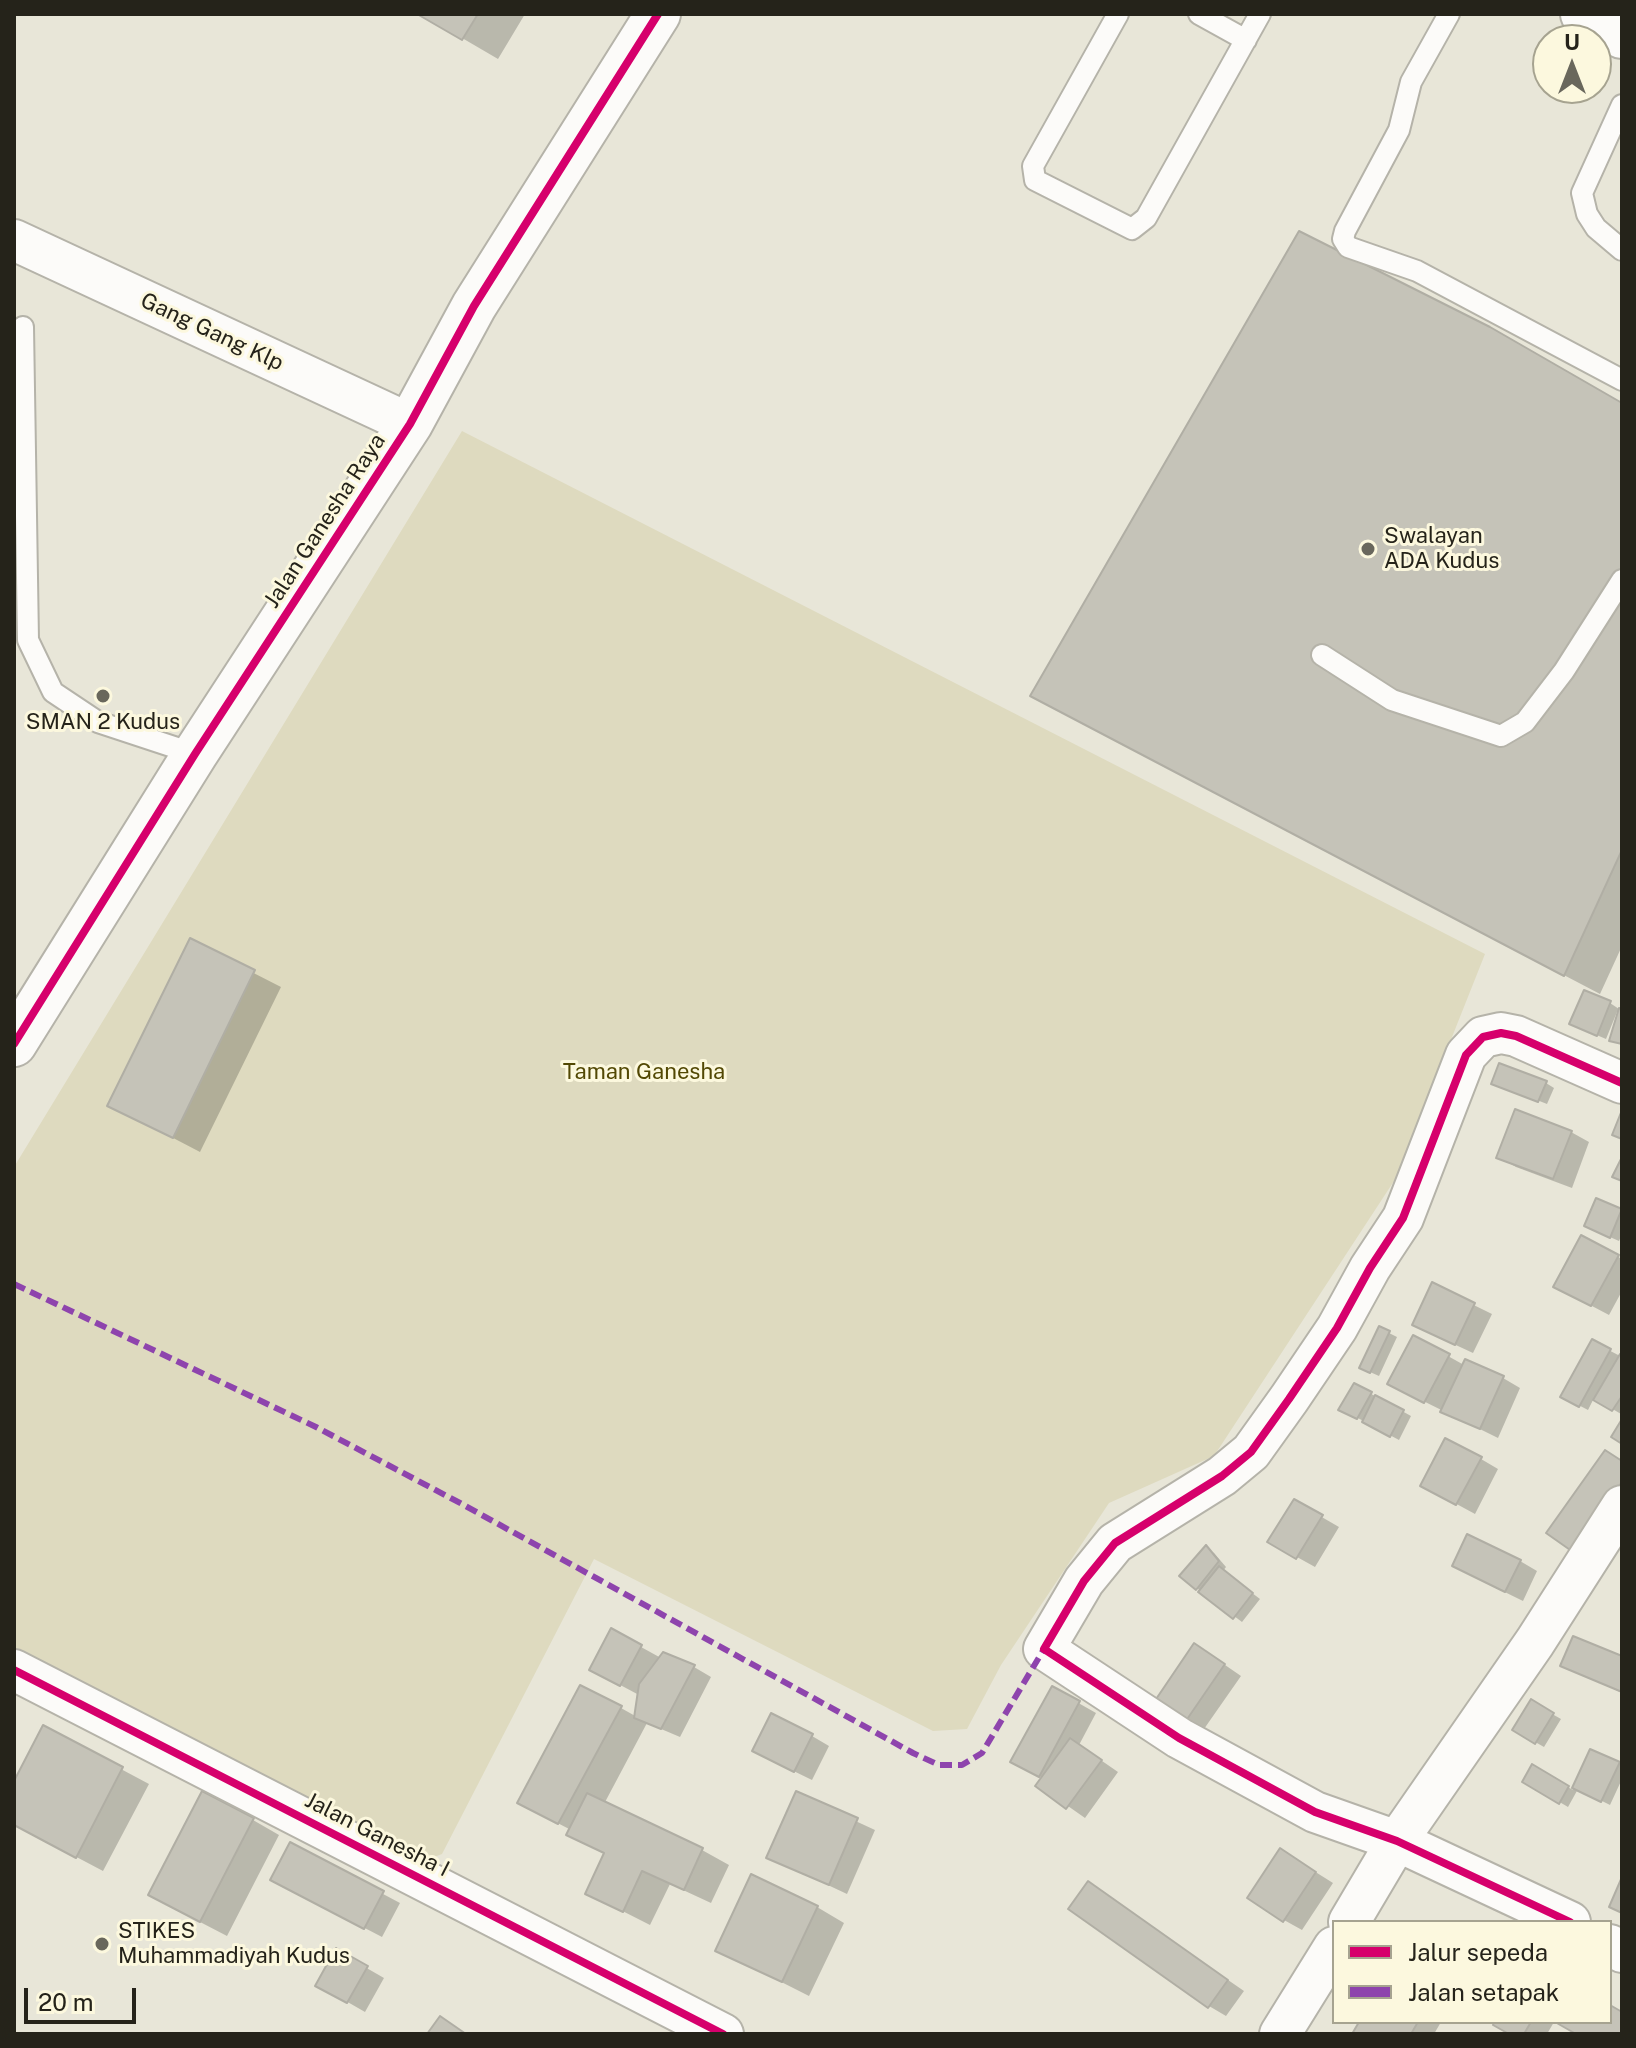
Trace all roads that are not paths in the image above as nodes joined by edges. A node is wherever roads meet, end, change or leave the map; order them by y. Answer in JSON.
{"nodes":[{"id":1,"x":658,"y":14,"type":"edge"},
{"id":2,"x":1118,"y":14,"type":"edge"},
{"id":3,"x":1199,"y":14,"type":"edge"},
{"id":4,"x":1260,"y":14,"type":"edge"},
{"id":5,"x":1449,"y":14,"type":"edge"},
{"id":6,"x":1583,"y":14,"type":"edge"},
{"id":7,"x":1622,"y":36,"type":"edge"},
{"id":8,"x":1246,"y":40,"type":"junction"},
{"id":9,"x":1622,"y":105,"type":"edge"},
{"id":10,"x":14,"y":240,"type":"edge"},
{"id":11,"x":1622,"y":250,"type":"edge"},
{"id":12,"x":23,"y":327,"type":"dead end"},
{"id":13,"x":1622,"y":380,"type":"edge"},
{"id":14,"x":410,"y":424,"type":"junction"},
{"id":15,"x":19,"y":503,"type":"edge"},
{"id":16,"x":1622,"y":580,"type":"edge"},
{"id":17,"x":1322,"y":655,"type":"dead end"},
{"id":18,"x":195,"y":754,"type":"junction"},
{"id":19,"x":14,"y":1044,"type":"edge"},
{"id":20,"x":1622,"y":1083,"type":"edge"},
{"id":21,"x":1622,"y":1506,"type":"edge"},
{"id":22,"x":14,"y":1670,"type":"edge"},
{"id":23,"x":1397,"y":1841,"type":"junction"},
{"id":24,"x":1350,"y":1920,"type":"edge"},
{"id":25,"x":1566,"y":1920,"type":"edge"},
{"id":26,"x":1332,"y":1950,"type":"edge"},
{"id":27,"x":723,"y":2034,"type":"edge"},
{"id":28,"x":1280,"y":2034,"type":"edge"}],
"edges":[{"from":1,"to":14,"type":"street","name":"Jalan Ganesha Raya"},
{"from":2,"to":8,"type":"lane"},
{"from":3,"to":8,"type":"lane"},
{"from":4,"to":8,"type":"lane"},
{"from":5,"to":13,"type":"lane"},
{"from":6,"to":7,"type":"street"},
{"from":9,"to":11,"type":"lane"},
{"from":10,"to":14,"type":"street","name":"Gang Gang Klp"},
{"from":12,"to":15,"type":"lane"},
{"from":14,"to":18,"type":"street","name":"Jalan Ganesha Raya"},
{"from":15,"to":18,"type":"lane"},
{"from":16,"to":17,"type":"lane"},
{"from":18,"to":19,"type":"street","name":"Jalan Ganesha Raya"},
{"from":20,"to":23,"type":"street"},
{"from":21,"to":23,"type":"street"},
{"from":22,"to":27,"type":"street","name":"Jalan Ganesha I"},
{"from":23,"to":24,"type":"street"},
{"from":23,"to":25,"type":"street"},
{"from":26,"to":28,"type":"street"}]}
